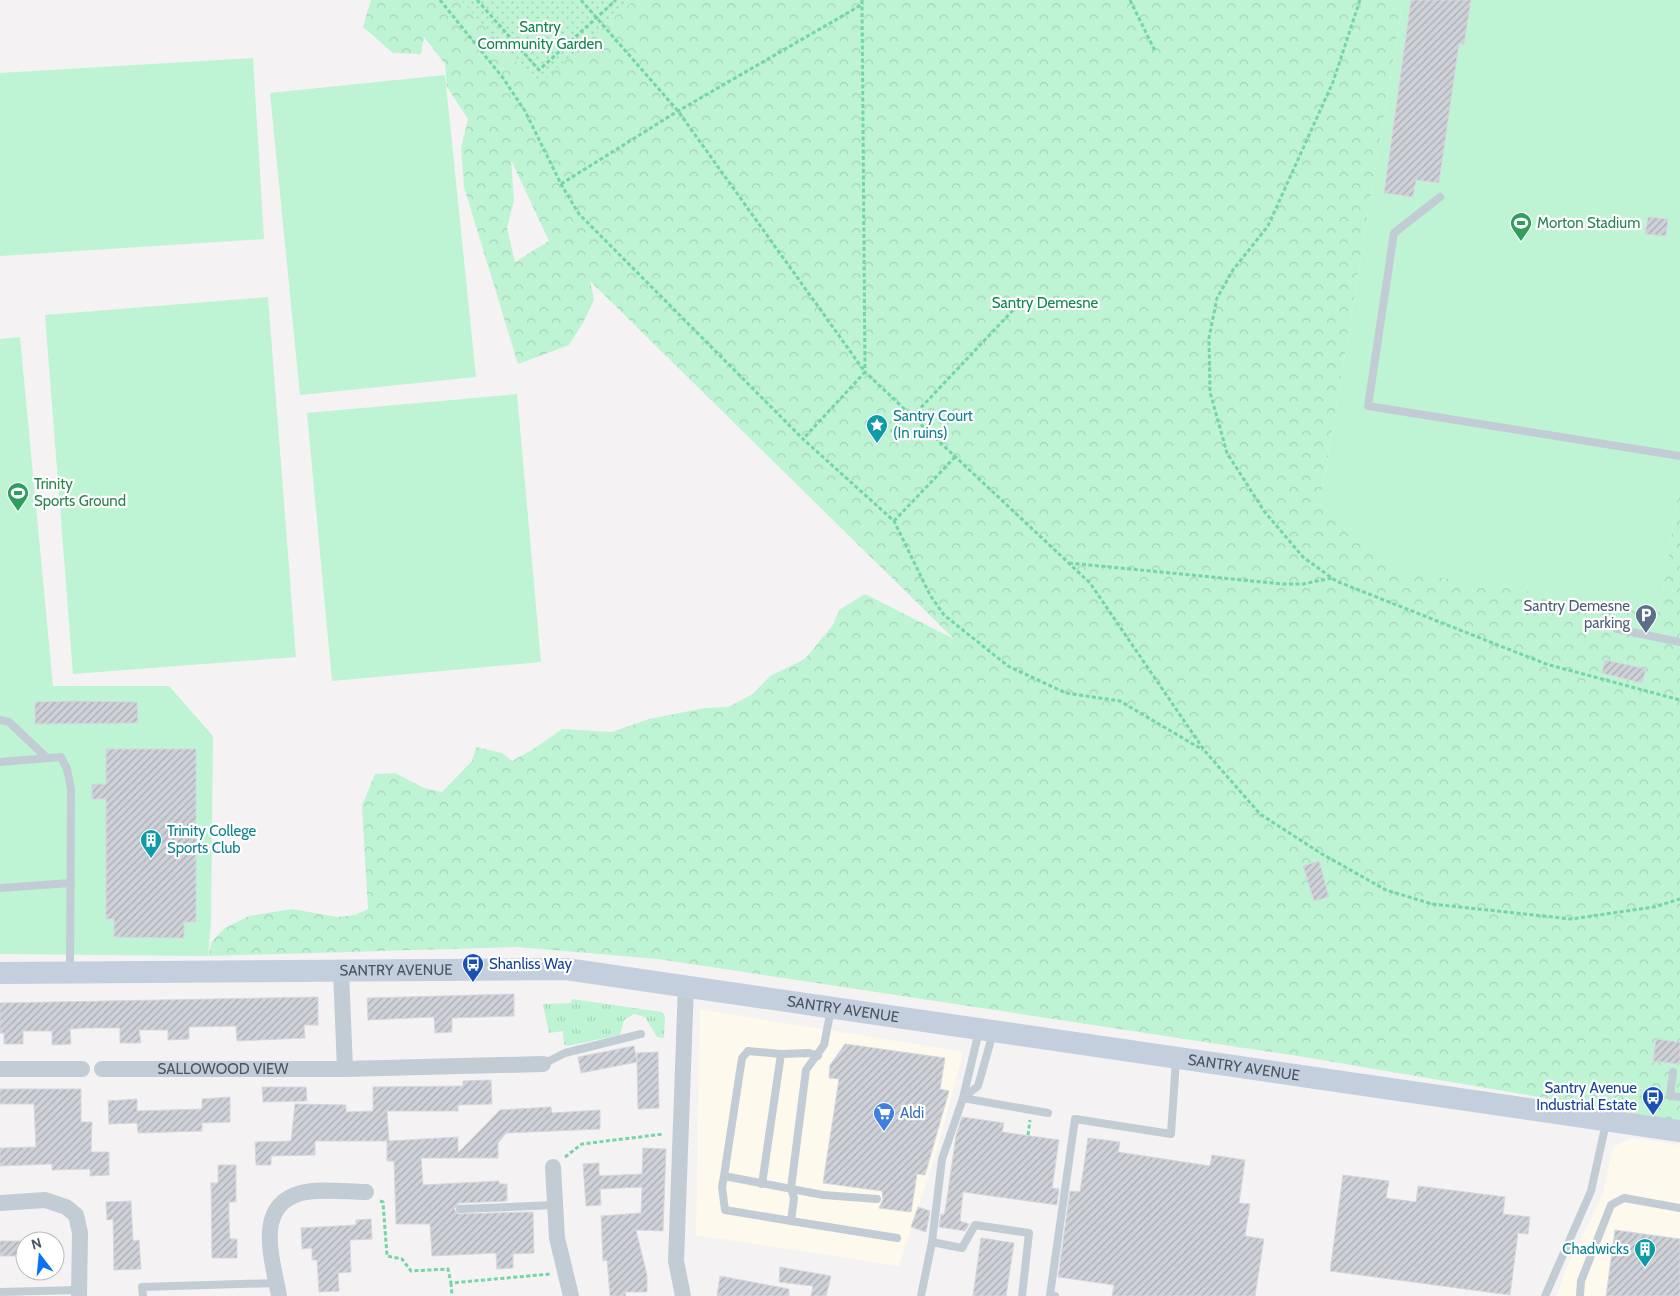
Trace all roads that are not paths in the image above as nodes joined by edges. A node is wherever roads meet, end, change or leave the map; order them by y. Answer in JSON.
{"nodes":[{"id":1,"x":1440,"y":197,"type":"dead end"},
{"id":2,"x":1680,"y":456,"type":"edge"},
{"id":3,"x":1617,"y":629,"type":"dead end"},
{"id":4,"x":1680,"y":642,"type":"edge"},
{"id":5,"x":0,"y":720,"type":"edge"},
{"id":6,"x":47,"y":758,"type":"junction"},
{"id":7,"x":0,"y":762,"type":"edge"},
{"id":8,"x":70,"y":883,"type":"junction"},
{"id":9,"x":0,"y":888,"type":"edge"},
{"id":10,"x":341,"y":971,"type":"junction"},
{"id":11,"x":70,"y":972,"type":"junction"},
{"id":12,"x":0,"y":973,"type":"edge"},
{"id":13,"x":686,"y":993,"type":"junction"},
{"id":14,"x":832,"y":1008,"type":"junction"},
{"id":15,"x":987,"y":1030,"type":"junction"},
{"id":16,"x":641,"y":1034,"type":"dead end"},
{"id":17,"x":781,"y":1054,"type":"junction"},
{"id":18,"x":818,"y":1056,"type":"junction"},
{"id":19,"x":1176,"y":1058,"type":"junction"},
{"id":20,"x":542,"y":1064,"type":"joint"},
{"id":21,"x":0,"y":1069,"type":"edge"},
{"id":22,"x":82,"y":1069,"type":"dead end"},
{"id":23,"x":102,"y":1069,"type":"dead end"},
{"id":24,"x":344,"y":1069,"type":"junction"},
{"id":25,"x":1672,"y":1072,"type":"dead end"},
{"id":26,"x":963,"y":1098,"type":"junction"},
{"id":27,"x":1680,"y":1098,"type":"edge"},
{"id":28,"x":1048,"y":1112,"type":"dead end"},
{"id":29,"x":1607,"y":1121,"type":"junction"},
{"id":30,"x":1680,"y":1131,"type":"edge"},
{"id":31,"x":553,"y":1166,"type":"road end"},
{"id":32,"x":724,"y":1176,"type":"junction"},
{"id":33,"x":762,"y":1184,"type":"junction"},
{"id":34,"x":791,"y":1188,"type":"junction"},
{"id":35,"x":366,"y":1192,"type":"road end"},
{"id":36,"x":877,"y":1199,"type":"dead end"},
{"id":37,"x":0,"y":1203,"type":"edge"},
{"id":38,"x":555,"y":1205,"type":"junction"},
{"id":39,"x":1680,"y":1208,"type":"edge"},
{"id":40,"x":460,"y":1209,"type":"dead end"},
{"id":41,"x":791,"y":1221,"type":"junction"},
{"id":42,"x":897,"y":1238,"type":"dead end"},
{"id":43,"x":932,"y":1242,"type":"junction"},
{"id":44,"x":278,"y":1290,"type":"edge"},
{"id":45,"x":0,"y":1292,"type":"edge"},
{"id":46,"x":79,"y":1293,"type":"edge"},
{"id":47,"x":142,"y":1296,"type":"edge"},
{"id":48,"x":571,"y":1296,"type":"edge"},
{"id":49,"x":683,"y":1296,"type":"edge"},
{"id":50,"x":921,"y":1296,"type":"edge"},
{"id":51,"x":1022,"y":1296,"type":"edge"},
{"id":52,"x":1055,"y":1296,"type":"edge"},
{"id":53,"x":1545,"y":1296,"type":"edge"},
{"id":54,"x":1580,"y":1296,"type":"edge"}],
"edges":[{"from":1,"to":2,"type":"lane"},
{"from":3,"to":4,"type":"lane"},
{"from":5,"to":6,"type":"lane"},
{"from":6,"to":7,"type":"lane"},
{"from":6,"to":8,"type":"lane"},
{"from":8,"to":9,"type":"lane"},
{"from":8,"to":11,"type":"lane"},
{"from":10,"to":11,"type":"main road","name":"SANTRY AVENUE"},
{"from":10,"to":13,"type":"main road","name":"SANTRY AVENUE"},
{"from":10,"to":24,"type":"street"},
{"from":11,"to":12,"type":"main road","name":"SANTRY AVENUE"},
{"from":13,"to":14,"type":"main road","name":"SANTRY AVENUE"},
{"from":13,"to":49,"type":"street"},
{"from":14,"to":15,"type":"main road","name":"SANTRY AVENUE"},
{"from":14,"to":18,"type":"lane"},
{"from":15,"to":19,"type":"main road","name":"SANTRY AVENUE"},
{"from":15,"to":26,"type":"lane"},
{"from":15,"to":26,"type":"lane"},
{"from":16,"to":20,"type":"lane"},
{"from":17,"to":18,"type":"lane"},
{"from":17,"to":32,"type":"lane"},
{"from":17,"to":33,"type":"lane"},
{"from":18,"to":34,"type":"lane"},
{"from":19,"to":29,"type":"main road","name":"SANTRY AVENUE"},
{"from":19,"to":52,"type":"lane"},
{"from":20,"to":24,"type":"street","name":"SALLOWOOD VIEW"},
{"from":21,"to":22,"type":"street"},
{"from":23,"to":24,"type":"street","name":"SALLOWOOD VIEW"},
{"from":25,"to":27,"type":"lane"},
{"from":26,"to":28,"type":"lane"},
{"from":26,"to":43,"type":"lane"},
{"from":29,"to":30,"type":"main road","name":"SANTRY AVENUE"},
{"from":29,"to":53,"type":"lane"},
{"from":31,"to":38,"type":"street"},
{"from":32,"to":33,"type":"lane"},
{"from":32,"to":41,"type":"lane"},
{"from":33,"to":34,"type":"lane"},
{"from":34,"to":36,"type":"lane"},
{"from":34,"to":41,"type":"lane"},
{"from":35,"to":44,"type":"street"},
{"from":37,"to":46,"type":"street"},
{"from":38,"to":40,"type":"lane"},
{"from":38,"to":48,"type":"street"},
{"from":39,"to":54,"type":"lane"},
{"from":41,"to":42,"type":"lane"},
{"from":43,"to":50,"type":"lane"},
{"from":43,"to":51,"type":"lane"},
{"from":44,"to":47,"type":"lane"},
{"from":45,"to":46,"type":"lane"}]}
